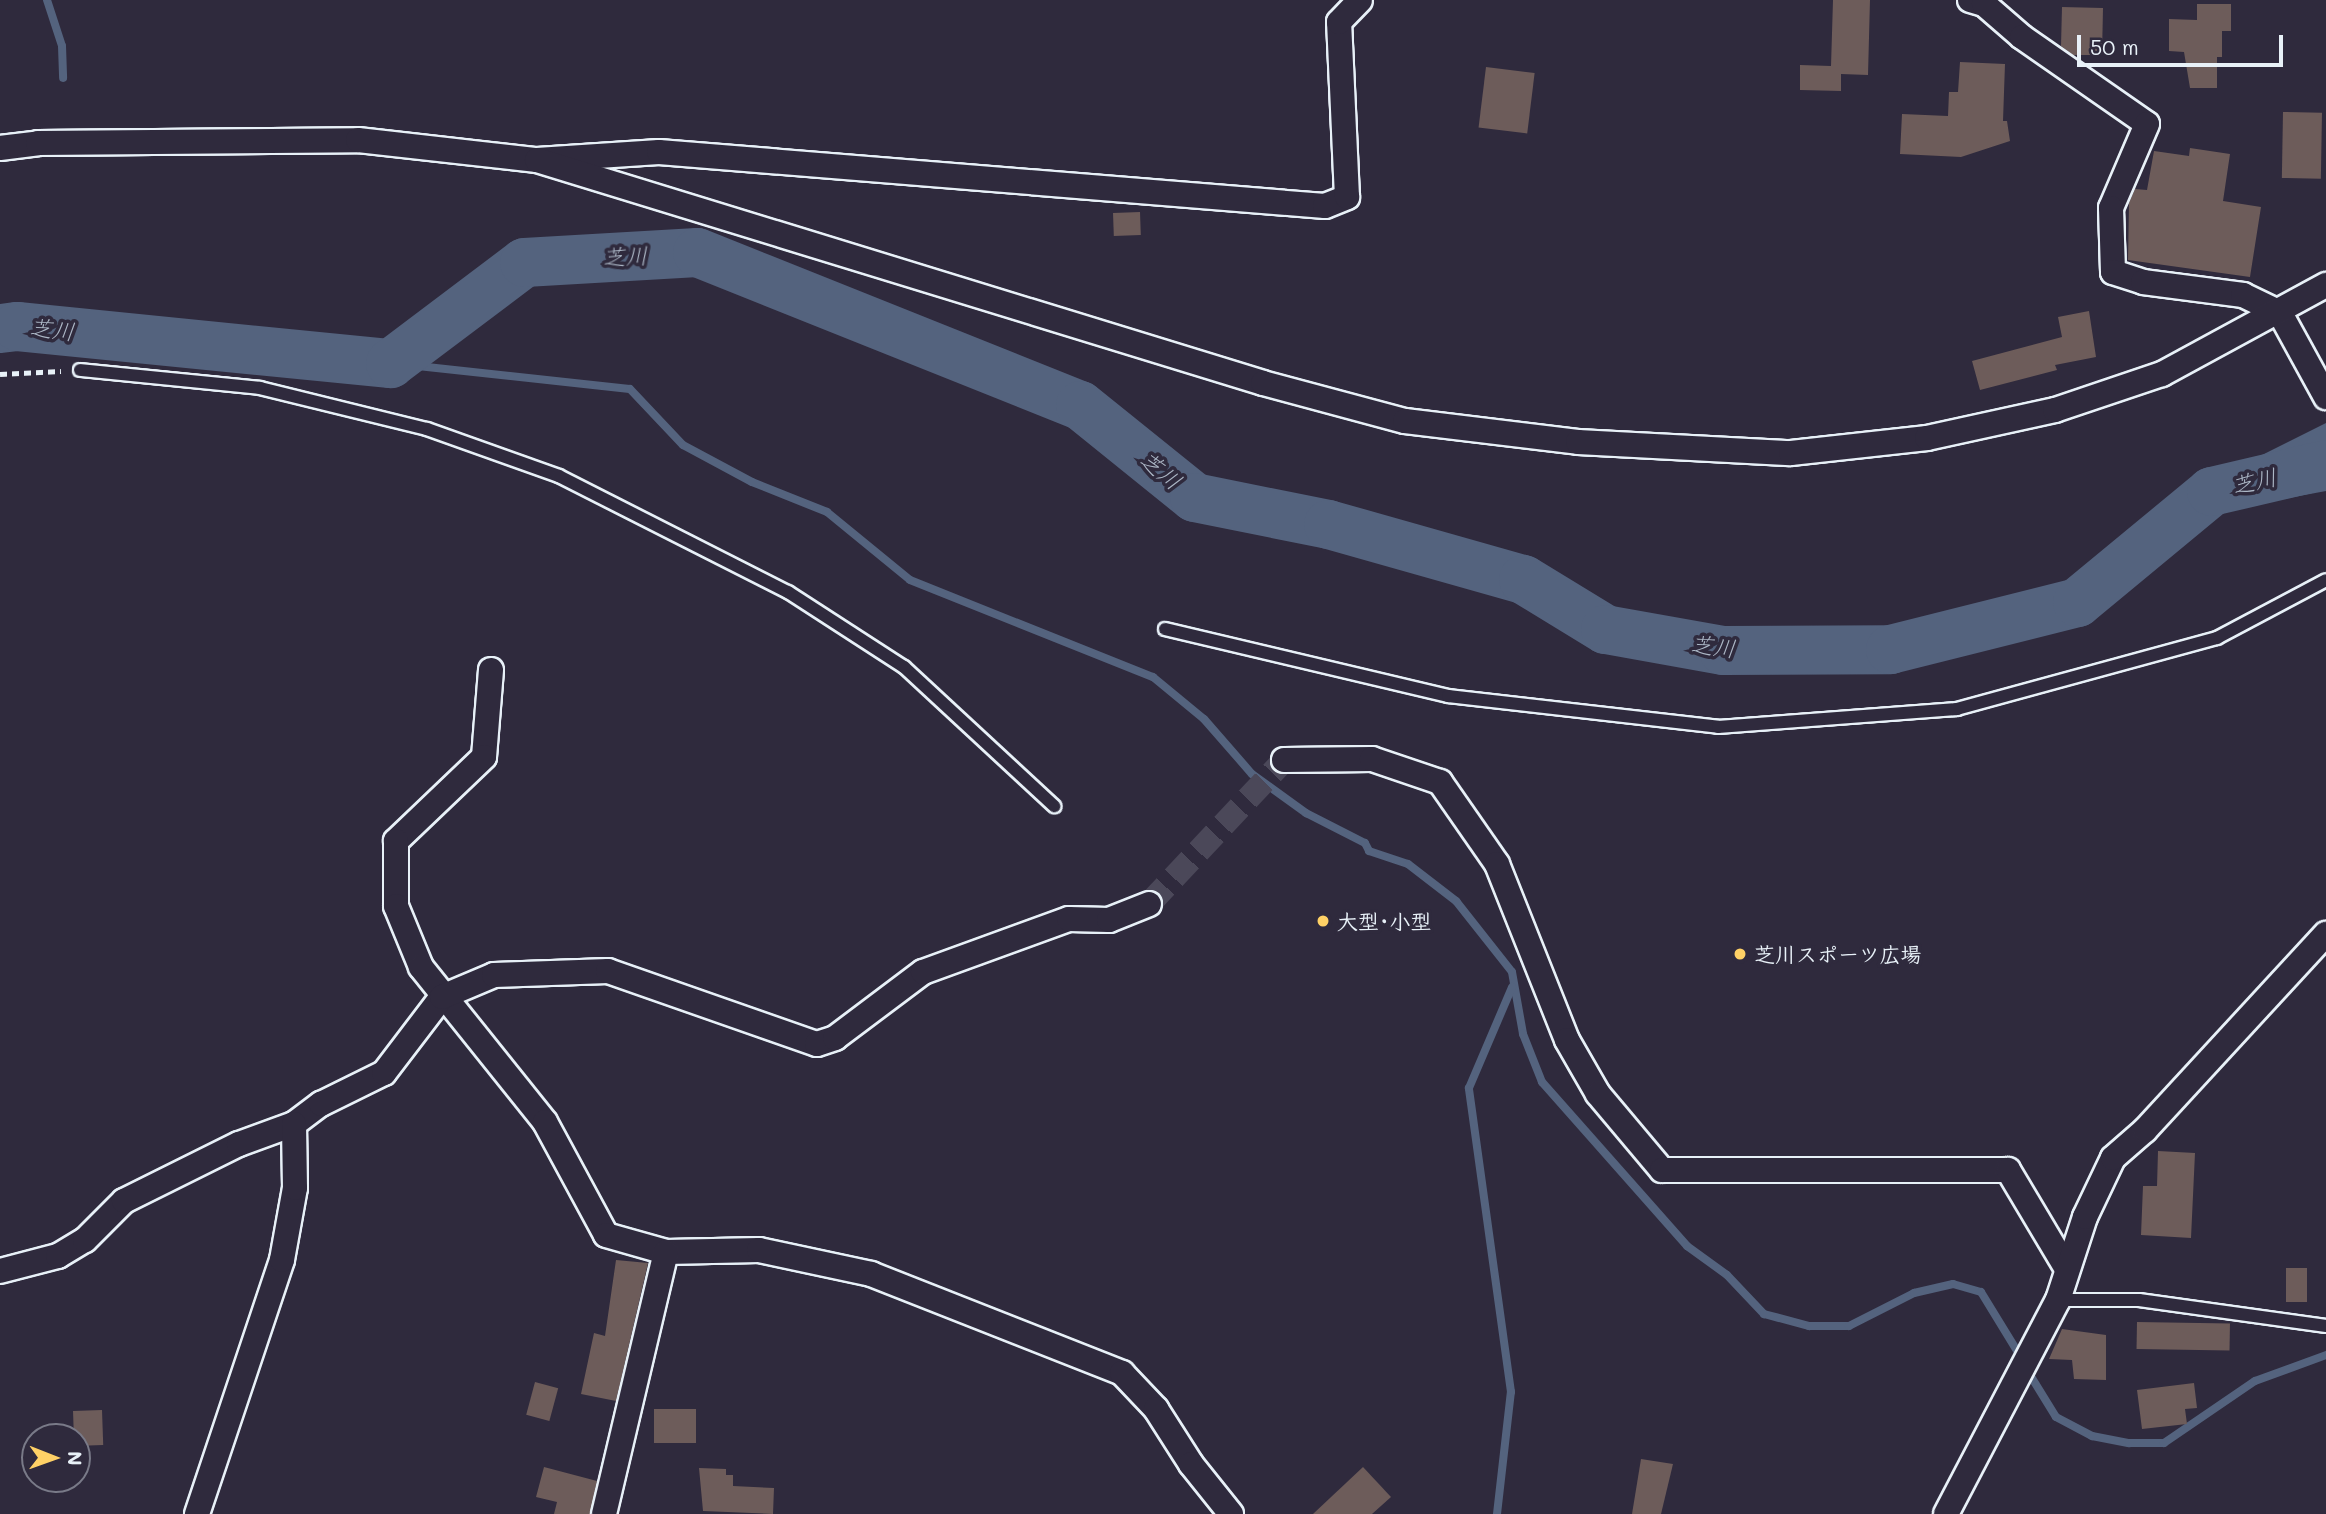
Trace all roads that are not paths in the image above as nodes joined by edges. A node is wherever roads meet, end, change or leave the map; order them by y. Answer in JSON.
{"nodes":[{"id":1,"x":1360,"y":0,"type":"edge"},
{"id":2,"x":1970,"y":0,"type":"edge"},
{"id":3,"x":0,"y":148,"type":"edge"},
{"id":4,"x":537,"y":160,"type":"junction"},
{"id":5,"x":2326,"y":285,"type":"edge"},
{"id":6,"x":2280,"y":313,"type":"junction"},
{"id":7,"x":80,"y":370,"type":"road end"},
{"id":8,"x":2326,"y":397,"type":"edge"},
{"id":9,"x":2326,"y":580,"type":"edge"},
{"id":10,"x":1165,"y":629,"type":"dead end"},
{"id":11,"x":491,"y":670,"type":"dead end"},
{"id":12,"x":1284,"y":760,"type":"dead end"},
{"id":13,"x":1054,"y":806,"type":"dead end"},
{"id":14,"x":1149,"y":904,"type":"tunnel mouth"},
{"id":15,"x":2326,"y":934,"type":"edge"},
{"id":16,"x":442,"y":997,"type":"junction"},
{"id":17,"x":294,"y":1124,"type":"junction"},
{"id":18,"x":666,"y":1252,"type":"junction"},
{"id":19,"x":2067,"y":1269,"type":"junction"},
{"id":20,"x":0,"y":1271,"type":"edge"},
{"id":21,"x":2059,"y":1300,"type":"junction"},
{"id":22,"x":2326,"y":1326,"type":"edge"},
{"id":23,"x":197,"y":1514,"type":"edge"},
{"id":24,"x":604,"y":1514,"type":"edge"},
{"id":25,"x":1231,"y":1514,"type":"edge"},
{"id":26,"x":1946,"y":1514,"type":"edge"}],
"edges":[{"from":1,"to":4,"type":"street"},
{"from":2,"to":6,"type":"street"},
{"from":3,"to":4,"type":"street"},
{"from":4,"to":6,"type":"street"},
{"from":5,"to":6,"type":"street"},
{"from":6,"to":8,"type":"street"},
{"from":7,"to":13,"type":"lane"},
{"from":9,"to":10,"type":"lane"},
{"from":11,"to":16,"type":"street"},
{"from":12,"to":19,"type":"street"},
{"from":14,"to":16,"type":"street"},
{"from":15,"to":19,"type":"street"},
{"from":16,"to":17,"type":"street"},
{"from":16,"to":18,"type":"street"},
{"from":17,"to":20,"type":"street"},
{"from":17,"to":23,"type":"street"},
{"from":18,"to":24,"type":"street"},
{"from":18,"to":25,"type":"street"},
{"from":19,"to":21,"type":"street"},
{"from":21,"to":22,"type":"lane"},
{"from":21,"to":26,"type":"street"}]}
